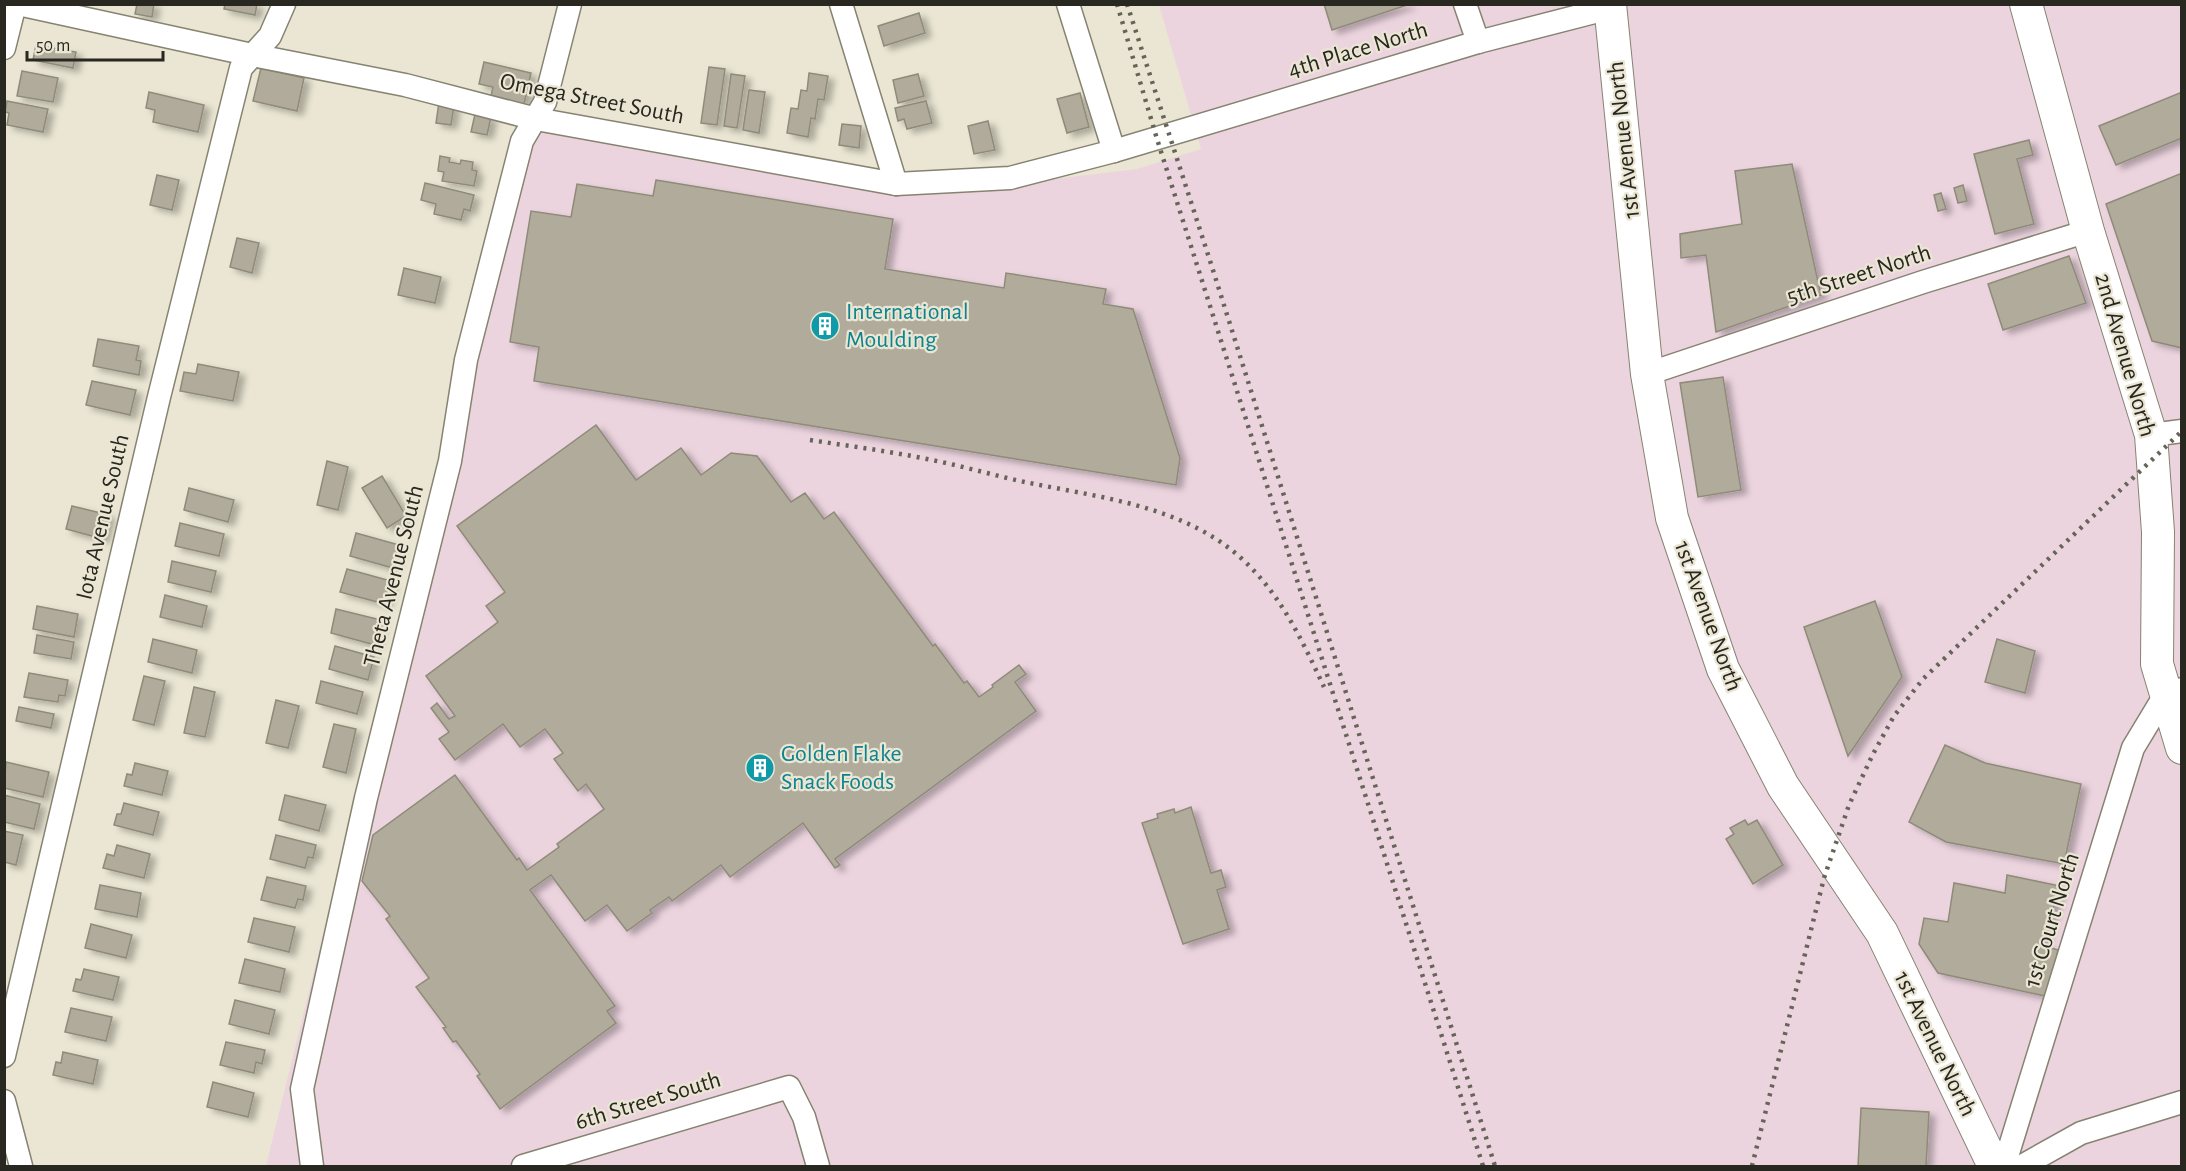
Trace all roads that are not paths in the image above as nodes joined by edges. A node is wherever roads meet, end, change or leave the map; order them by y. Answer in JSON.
{"nodes":[{"id":1,"x":17,"y":4,"type":"edge"},
{"id":2,"x":284,"y":4,"type":"edge"},
{"id":3,"x":570,"y":4,"type":"edge"},
{"id":4,"x":841,"y":4,"type":"edge"},
{"id":5,"x":1068,"y":4,"type":"edge"},
{"id":6,"x":1465,"y":4,"type":"edge"},
{"id":7,"x":2026,"y":4,"type":"edge"},
{"id":8,"x":1610,"y":6,"type":"edge"},
{"id":9,"x":1478,"y":42,"type":"junction"},
{"id":10,"x":4,"y":48,"type":"edge"},
{"id":11,"x":252,"y":55,"type":"junction"},
{"id":12,"x":536,"y":119,"type":"junction"},
{"id":13,"x":1157,"y":139,"type":"joint"},
{"id":14,"x":1114,"y":151,"type":"junction"},
{"id":15,"x":896,"y":184,"type":"junction"},
{"id":16,"x":2088,"y":231,"type":"junction"},
{"id":17,"x":1647,"y":374,"type":"junction"},
{"id":18,"x":2166,"y":433,"type":"edge"},
{"id":19,"x":2173,"y":692,"type":"edge"},
{"id":20,"x":2181,"y":748,"type":"edge"},
{"id":21,"x":4,"y":1056,"type":"edge"},
{"id":22,"x":4,"y":1101,"type":"edge"},
{"id":23,"x":2181,"y":1102,"type":"edge"},
{"id":24,"x":21,"y":1167,"type":"edge"},
{"id":25,"x":312,"y":1167,"type":"edge"},
{"id":26,"x":523,"y":1167,"type":"edge"},
{"id":27,"x":818,"y":1167,"type":"edge"},
{"id":28,"x":1994,"y":1167,"type":"edge"},
{"id":29,"x":2004,"y":1167,"type":"edge"},
{"id":30,"x":2022,"y":1167,"type":"edge"}],
"edges":[{"from":1,"to":10,"type":"street"},
{"from":1,"to":11,"type":"street","name":"Omega Street South"},
{"from":2,"to":11,"type":"street","name":"Iota Avenue South"},
{"from":3,"to":12,"type":"street","name":"Theta Avenue South"},
{"from":4,"to":15,"type":"street"},
{"from":5,"to":14,"type":"street"},
{"from":6,"to":9,"type":"street"},
{"from":7,"to":16,"type":"street","name":"2nd Avenue North"},
{"from":8,"to":9,"type":"street","name":"4th Place North"},
{"from":8,"to":17,"type":"street","name":"1st Avenue North"},
{"from":9,"to":13,"type":"street","name":"4th Place North"},
{"from":11,"to":12,"type":"street","name":"Omega Street South"},
{"from":11,"to":21,"type":"street","name":"Iota Avenue South"},
{"from":12,"to":15,"type":"street","name":"Omega Street South"},
{"from":12,"to":25,"type":"street","name":"Theta Avenue South"},
{"from":13,"to":14,"type":"street","name":"Omega Street South"},
{"from":14,"to":15,"type":"street","name":"Omega Street South"},
{"from":16,"to":17,"type":"street","name":"5th Street North"},
{"from":16,"to":18,"type":"street","name":"2nd Avenue North"},
{"from":17,"to":28,"type":"street","name":"1st Avenue North"},
{"from":18,"to":19,"type":"street","name":"2nd Avenue North"},
{"from":19,"to":20,"type":"street","name":"2nd Avenue North"},
{"from":19,"to":29,"type":"street","name":"1st Court North"},
{"from":22,"to":24,"type":"street"},
{"from":23,"to":30,"type":"street"},
{"from":26,"to":27,"type":"street","name":"6th Street South"}]}
